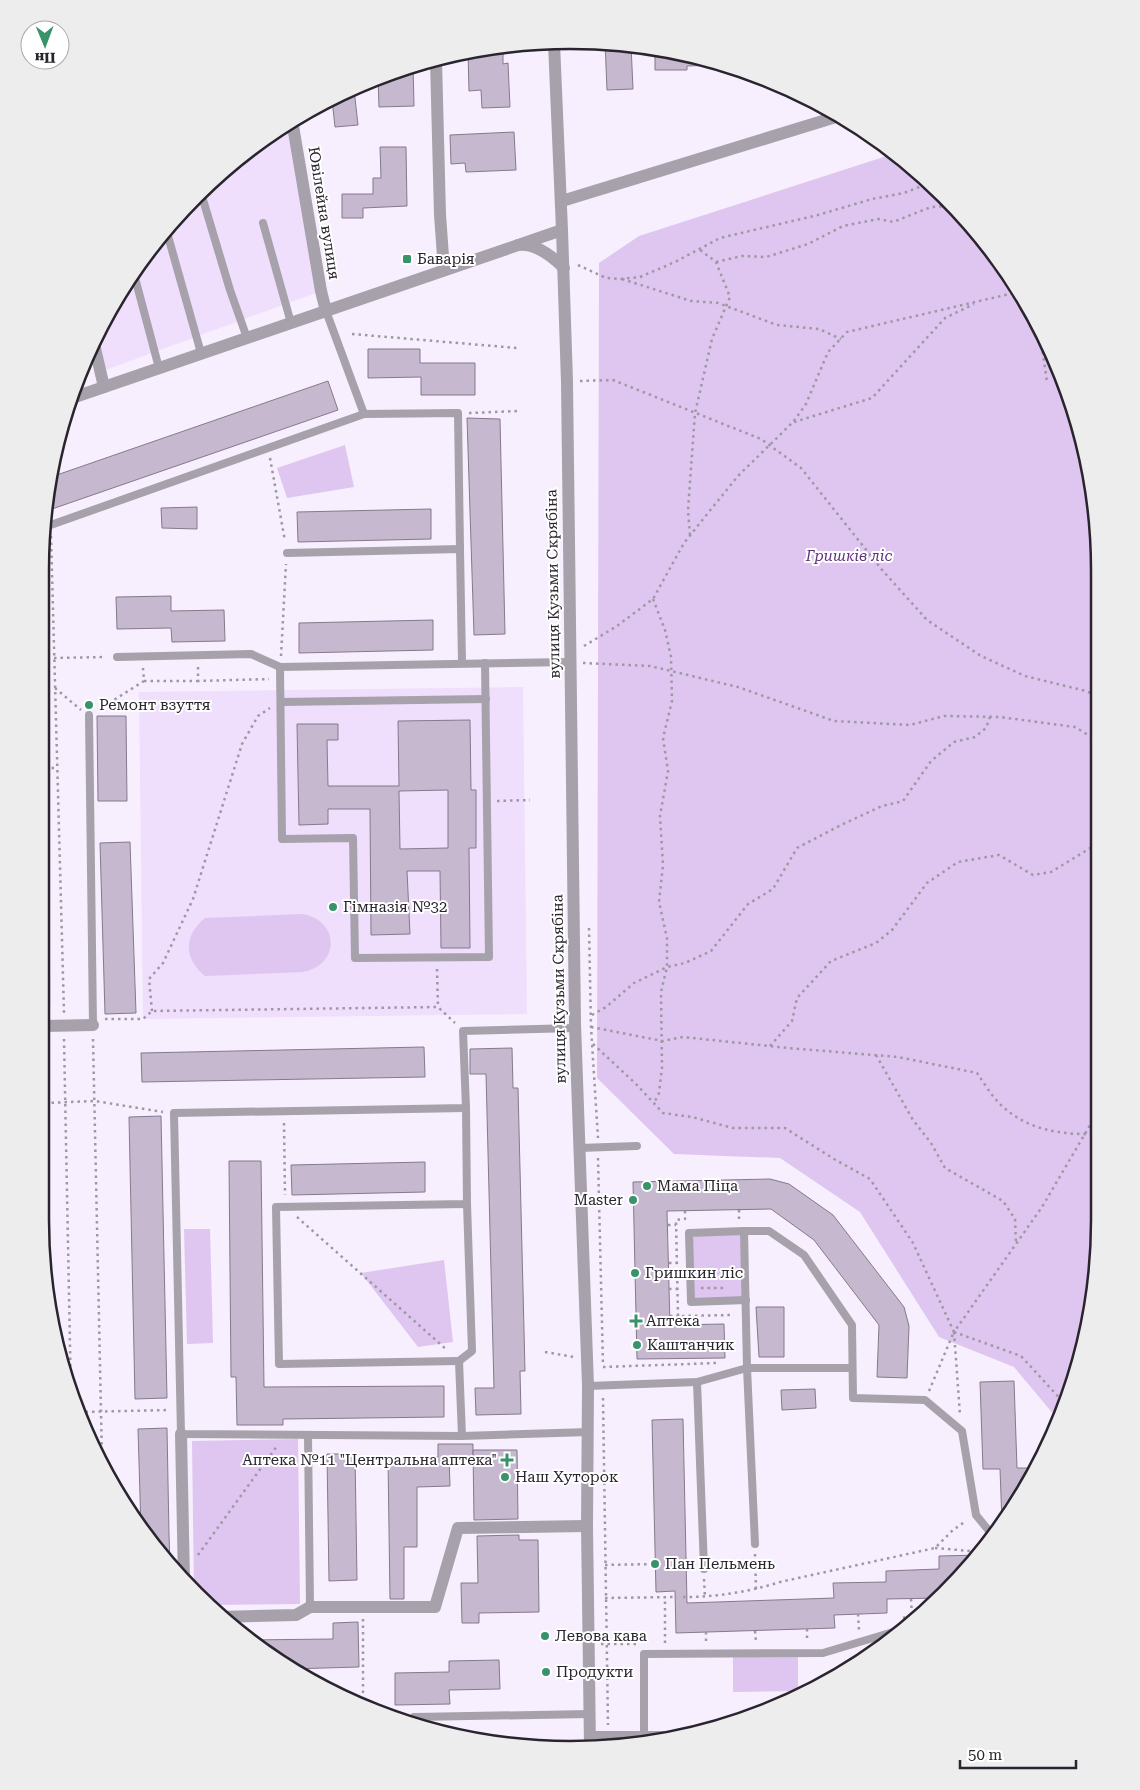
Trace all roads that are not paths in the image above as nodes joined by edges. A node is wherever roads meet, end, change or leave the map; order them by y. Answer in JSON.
{"nodes":[{"id":1,"x":554,"y":49,"type":"edge"},
{"id":2,"x":436,"y":67,"type":"edge"},
{"id":3,"x":830,"y":119,"type":"edge"},
{"id":4,"x":293,"y":129,"type":"edge"},
{"id":5,"x":203,"y":199,"type":"edge"},
{"id":6,"x":562,"y":201,"type":"junction"},
{"id":7,"x":263,"y":223,"type":"dead end"},
{"id":8,"x":562,"y":230,"type":"junction"},
{"id":9,"x":168,"y":238,"type":"edge"},
{"id":10,"x":516,"y":246,"type":"junction"},
{"id":11,"x":574,"y":267,"type":"junction"},
{"id":12,"x":444,"y":270,"type":"junction"},
{"id":13,"x":136,"y":282,"type":"edge"},
{"id":14,"x":326,"y":310,"type":"junction"},
{"id":15,"x":291,"y":323,"type":"junction"},
{"id":16,"x":247,"y":338,"type":"junction"},
{"id":17,"x":96,"y":353,"type":"edge"},
{"id":18,"x":201,"y":354,"type":"junction"},
{"id":19,"x":159,"y":368,"type":"junction"},
{"id":20,"x":104,"y":387,"type":"junction"},
{"id":21,"x":78,"y":396,"type":"edge"},
{"id":22,"x":364,"y":414,"type":"junction"},
{"id":23,"x":51,"y":525,"type":"edge"},
{"id":24,"x":460,"y":548,"type":"junction"},
{"id":25,"x":287,"y":553,"type":"dead end"},
{"id":26,"x":118,"y":657,"type":"road end"},
{"id":27,"x":570,"y":662,"type":"junction"},
{"id":28,"x":462,"y":663,"type":"junction"},
{"id":29,"x":485,"y":663,"type":"junction"},
{"id":30,"x":280,"y":667,"type":"junction"},
{"id":31,"x":486,"y":699,"type":"junction"},
{"id":32,"x":281,"y":702,"type":"junction"},
{"id":33,"x":89,"y":715,"type":"road end"},
{"id":34,"x":93,"y":1022,"type":"joint"},
{"id":35,"x":575,"y":1023,"type":"junction"},
{"id":36,"x":49,"y":1026,"type":"edge"},
{"id":37,"x":466,"y":1108,"type":"junction"},
{"id":38,"x":638,"y":1146,"type":"dead end"},
{"id":39,"x":579,"y":1148,"type":"junction"},
{"id":40,"x":467,"y":1204,"type":"junction"},
{"id":41,"x":742,"y":1231,"type":"junction"},
{"id":42,"x":746,"y":1300,"type":"junction"},
{"id":43,"x":459,"y":1361,"type":"junction"},
{"id":44,"x":748,"y":1368,"type":"junction"},
{"id":45,"x":852,"y":1368,"type":"junction"},
{"id":46,"x":697,"y":1382,"type":"junction"},
{"id":47,"x":588,"y":1386,"type":"junction"},
{"id":48,"x":589,"y":1432,"type":"junction"},
{"id":49,"x":181,"y":1434,"type":"junction"},
{"id":50,"x":308,"y":1435,"type":"junction"},
{"id":51,"x":462,"y":1436,"type":"junction"},
{"id":52,"x":587,"y":1526,"type":"junction"},
{"id":53,"x":989,"y":1530,"type":"edge"},
{"id":54,"x":755,"y":1544,"type":"road end"},
{"id":55,"x":704,"y":1569,"type":"road end"},
{"id":56,"x":184,"y":1570,"type":"edge"},
{"id":57,"x":310,"y":1607,"type":"junction"},
{"id":58,"x":231,"y":1616,"type":"edge"},
{"id":59,"x":887,"y":1634,"type":"edge"},
{"id":60,"x":590,"y":1714,"type":"junction"},
{"id":61,"x":414,"y":1717,"type":"dead end"},
{"id":62,"x":644,"y":1735,"type":"junction"},
{"id":63,"x":649,"y":1735,"type":"edge"},
{"id":64,"x":592,"y":1740,"type":"edge"},
{"id":65,"x":590,"y":1741,"type":"edge"}],
"edges":[{"from":1,"to":6,"type":"street","name":"вулиця Кузьми Скрябіна"},
{"from":2,"to":12,"type":"street"},
{"from":3,"to":6,"type":"street"},
{"from":4,"to":14,"type":"street","name":"Ювілейна вулиця"},
{"from":5,"to":16,"type":"lane"},
{"from":6,"to":8,"type":"street","name":"вулиця Кузьми Скрябіна"},
{"from":7,"to":15,"type":"lane"},
{"from":8,"to":10,"type":"street"},
{"from":8,"to":11,"type":"street","name":"вулиця Кузьми Скрябіна"},
{"from":9,"to":18,"type":"lane"},
{"from":10,"to":11,"type":"street"},
{"from":10,"to":12,"type":"street"},
{"from":11,"to":27,"type":"street","name":"вулиця Кузьми Скрябіна"},
{"from":12,"to":14,"type":"street"},
{"from":13,"to":19,"type":"lane"},
{"from":14,"to":15,"type":"street"},
{"from":14,"to":22,"type":"lane"},
{"from":15,"to":16,"type":"street"},
{"from":16,"to":18,"type":"street"},
{"from":17,"to":20,"type":"street"},
{"from":18,"to":19,"type":"street"},
{"from":19,"to":20,"type":"street"},
{"from":20,"to":21,"type":"street"},
{"from":22,"to":23,"type":"lane"},
{"from":22,"to":24,"type":"lane"},
{"from":24,"to":25,"type":"lane"},
{"from":24,"to":28,"type":"lane"},
{"from":26,"to":30,"type":"lane"},
{"from":27,"to":29,"type":"lane"},
{"from":27,"to":35,"type":"street","name":"вулиця Кузьми Скрябіна"},
{"from":28,"to":29,"type":"lane"},
{"from":28,"to":30,"type":"lane"},
{"from":29,"to":31,"type":"lane"},
{"from":30,"to":32,"type":"lane"},
{"from":31,"to":32,"type":"lane"},
{"from":31,"to":32,"type":"lane"},
{"from":33,"to":34,"type":"lane"},
{"from":34,"to":36,"type":"street"},
{"from":35,"to":37,"type":"lane"},
{"from":35,"to":39,"type":"street","name":"вулиця Кузьми Скрябіна"},
{"from":37,"to":40,"type":"lane"},
{"from":37,"to":49,"type":"lane"},
{"from":38,"to":39,"type":"lane"},
{"from":39,"to":47,"type":"street","name":"вулиця Кузьми Скрябіна"},
{"from":40,"to":43,"type":"lane"},
{"from":40,"to":43,"type":"lane"},
{"from":41,"to":42,"type":"lane"},
{"from":41,"to":42,"type":"lane"},
{"from":41,"to":45,"type":"lane"},
{"from":42,"to":44,"type":"lane"},
{"from":43,"to":51,"type":"lane"},
{"from":44,"to":45,"type":"lane"},
{"from":44,"to":46,"type":"lane"},
{"from":44,"to":54,"type":"lane"},
{"from":45,"to":53,"type":"lane"},
{"from":46,"to":47,"type":"lane"},
{"from":46,"to":55,"type":"lane"},
{"from":47,"to":48,"type":"street","name":"вулиця Кузьми Скрябіна"},
{"from":48,"to":51,"type":"lane"},
{"from":48,"to":52,"type":"street","name":"вулиця Кузьми Скрябіна"},
{"from":49,"to":50,"type":"lane"},
{"from":49,"to":56,"type":"street"},
{"from":50,"to":51,"type":"lane"},
{"from":50,"to":57,"type":"lane"},
{"from":52,"to":57,"type":"street"},
{"from":52,"to":60,"type":"street","name":"вулиця Кузьми Скрябіна"},
{"from":57,"to":58,"type":"street"},
{"from":59,"to":62,"type":"lane"},
{"from":60,"to":61,"type":"lane"},
{"from":60,"to":65,"type":"street","name":"вулиця Кузьми Скрябіна"},
{"from":62,"to":63,"type":"lane"},
{"from":62,"to":64,"type":"lane"}]}
